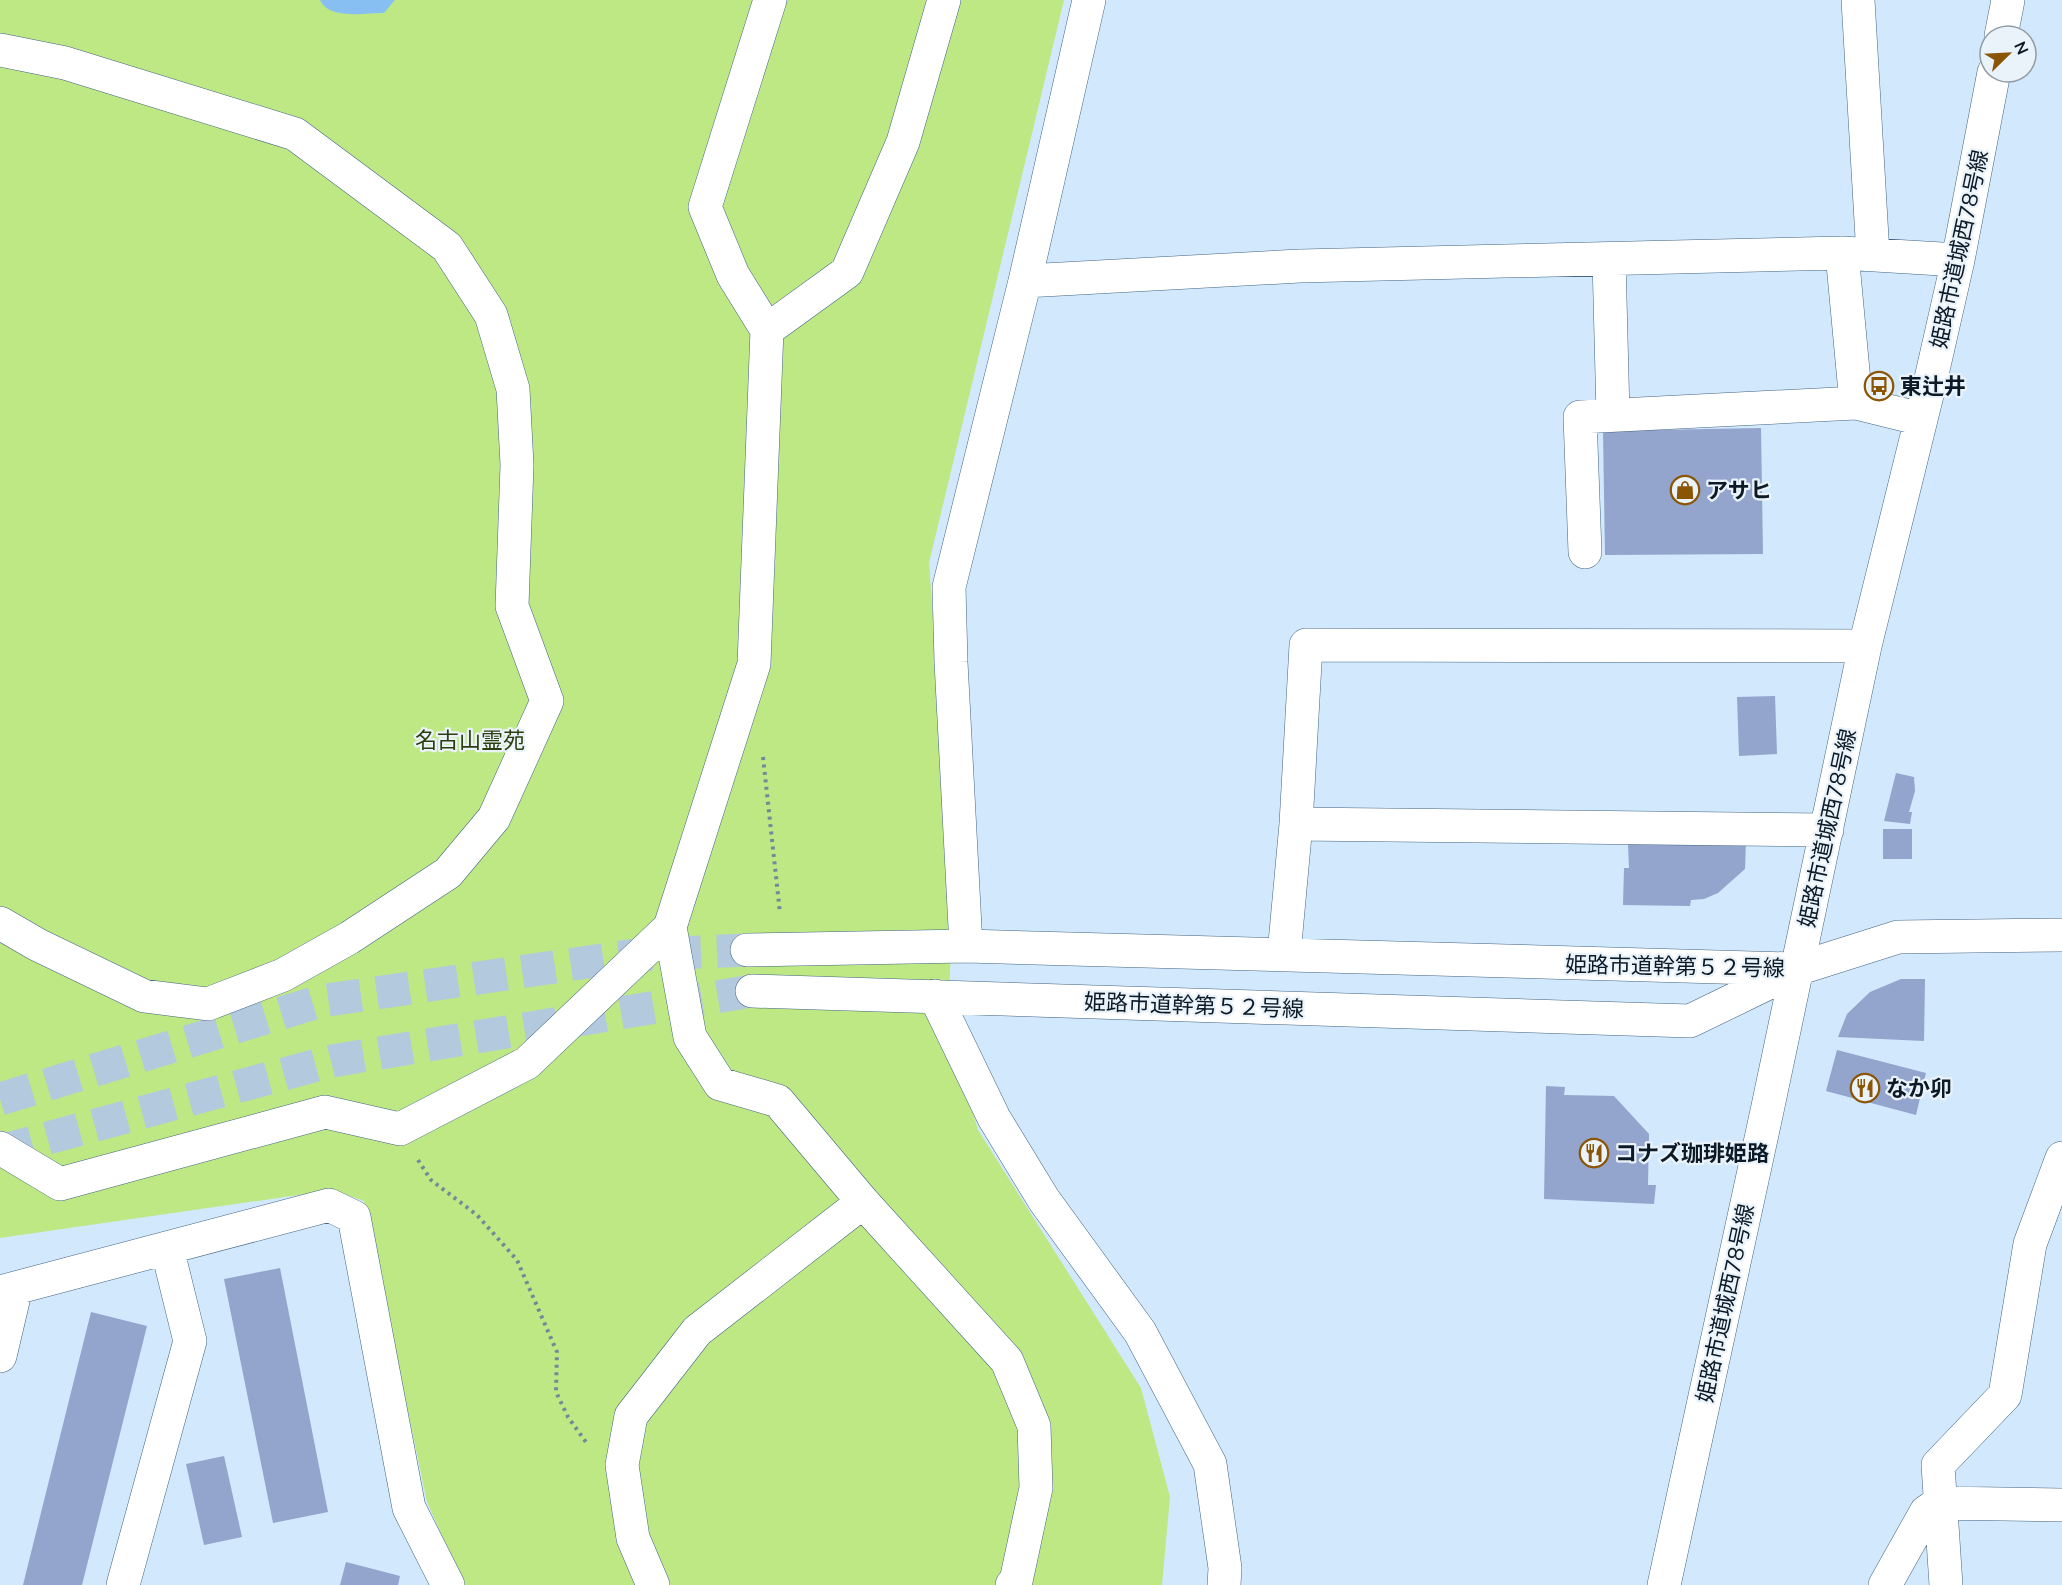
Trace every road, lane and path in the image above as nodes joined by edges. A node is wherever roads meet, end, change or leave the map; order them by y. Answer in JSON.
{"nodes":[{"id":1,"x":770,"y":0,"type":"edge"},
{"id":2,"x":944,"y":0,"type":"edge"},
{"id":3,"x":1089,"y":0,"type":"edge"},
{"id":4,"x":1858,"y":0,"type":"edge"},
{"id":5,"x":2008,"y":0,"type":"edge"},
{"id":6,"x":2003,"y":24,"type":"edge"},
{"id":7,"x":0,"y":50,"type":"edge"},
{"id":8,"x":1992,"y":84,"type":"edge"},
{"id":9,"x":1858,"y":254,"type":"junction"},
{"id":10,"x":1610,"y":259,"type":"junction"},
{"id":11,"x":1958,"y":260,"type":"junction"},
{"id":12,"x":1025,"y":281,"type":"junction"},
{"id":13,"x":767,"y":330,"type":"junction"},
{"id":14,"x":1856,"y":403,"type":"junction"},
{"id":15,"x":1613,"y":415,"type":"junction"},
{"id":16,"x":1922,"y":420,"type":"junction"},
{"id":17,"x":1585,"y":552,"type":"dead end"},
{"id":18,"x":1864,"y":646,"type":"junction"},
{"id":19,"x":762,"y":747,"type":"dead end"},
{"id":20,"x":1296,"y":824,"type":"junction"},
{"id":21,"x":1827,"y":830,"type":"junction"},
{"id":22,"x":0,"y":923,"type":"edge"},
{"id":23,"x":670,"y":927,"type":"junction"},
{"id":24,"x":2062,"y":935,"type":"edge"},
{"id":25,"x":966,"y":946,"type":"junction"},
{"id":26,"x":783,"y":949,"type":"junction"},
{"id":27,"x":747,"y":950,"type":"tunnel mouth"},
{"id":28,"x":1284,"y":954,"type":"junction"},
{"id":29,"x":1797,"y":969,"type":"junction"},
{"id":30,"x":752,"y":991,"type":"tunnel mouth"},
{"id":31,"x":935,"y":996,"type":"junction"},
{"id":32,"x":400,"y":1129,"type":"junction"},
{"id":33,"x":0,"y":1148,"type":"edge"},
{"id":34,"x":2062,"y":1158,"type":"edge"},
{"id":35,"x":863,"y":1202,"type":"junction"},
{"id":36,"x":167,"y":1248,"type":"junction"},
{"id":37,"x":8,"y":1290,"type":"edge"},
{"id":38,"x":0,"y":1356,"type":"edge"},
{"id":39,"x":622,"y":1465,"type":"junction"},
{"id":40,"x":1946,"y":1503,"type":"junction"},
{"id":41,"x":2062,"y":1505,"type":"edge"},
{"id":42,"x":123,"y":1585,"type":"edge"},
{"id":43,"x":448,"y":1585,"type":"edge"},
{"id":44,"x":653,"y":1585,"type":"edge"},
{"id":45,"x":1012,"y":1585,"type":"edge"},
{"id":46,"x":1224,"y":1585,"type":"edge"},
{"id":47,"x":1664,"y":1585,"type":"edge"},
{"id":48,"x":1885,"y":1585,"type":"edge"},
{"id":49,"x":1946,"y":1585,"type":"edge"}],
"edges":[{"from":1,"to":13,"type":"street"},
{"from":2,"to":13,"type":"street"},
{"from":3,"to":12,"type":"street"},
{"from":4,"to":9,"type":"street"},
{"from":5,"to":6,"type":"street"},
{"from":7,"to":22,"type":"street"},
{"from":8,"to":11,"type":"street","name":"姫路市道城西78号線"},
{"from":9,"to":10,"type":"street"},
{"from":9,"to":11,"type":"street"},
{"from":9,"to":14,"type":"street"},
{"from":10,"to":12,"type":"street"},
{"from":10,"to":15,"type":"street"},
{"from":11,"to":16,"type":"street","name":"姫路市道城西78号線"},
{"from":12,"to":25,"type":"street"},
{"from":13,"to":23,"type":"street"},
{"from":14,"to":15,"type":"street"},
{"from":14,"to":16,"type":"street"},
{"from":15,"to":17,"type":"street"},
{"from":16,"to":18,"type":"street","name":"姫路市道城西78号線"},
{"from":18,"to":20,"type":"street"},
{"from":18,"to":21,"type":"street","name":"姫路市道城西78号線"},
{"from":19,"to":26,"type":"path"},
{"from":20,"to":21,"type":"street"},
{"from":20,"to":28,"type":"street"},
{"from":21,"to":29,"type":"street","name":"姫路市道城西78号線"},
{"from":23,"to":32,"type":"street"},
{"from":23,"to":35,"type":"street"},
{"from":24,"to":29,"type":"street"},
{"from":25,"to":26,"type":"street","name":"姫路市道幹第５２号線"},
{"from":25,"to":28,"type":"street","name":"姫路市道幹第５２号線"},
{"from":26,"to":27,"type":"street","name":"姫路市道幹第５２号線"},
{"from":28,"to":29,"type":"street","name":"姫路市道幹第５２号線"},
{"from":29,"to":31,"type":"street","name":"姫路市道幹第５２号線"},
{"from":29,"to":47,"type":"street","name":"姫路市道城西78号線"},
{"from":30,"to":31,"type":"street","name":"姫路市道幹第５２号線"},
{"from":31,"to":46,"type":"street"},
{"from":32,"to":33,"type":"street"},
{"from":32,"to":39,"type":"path"},
{"from":34,"to":40,"type":"street"},
{"from":35,"to":39,"type":"street"},
{"from":35,"to":45,"type":"street"},
{"from":36,"to":37,"type":"street"},
{"from":36,"to":42,"type":"street"},
{"from":36,"to":43,"type":"street"},
{"from":37,"to":38,"type":"street"},
{"from":39,"to":44,"type":"street"},
{"from":40,"to":41,"type":"street"},
{"from":40,"to":48,"type":"street"},
{"from":40,"to":49,"type":"street"}]}
